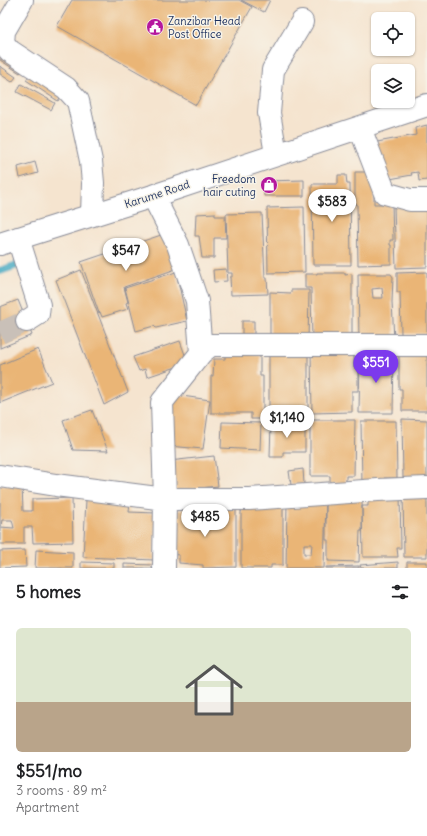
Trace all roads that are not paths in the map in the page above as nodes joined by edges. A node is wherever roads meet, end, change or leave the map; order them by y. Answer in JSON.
{"nodes":[{"id":1,"x":22,"y":0,"type":"edge"},
{"id":2,"x":302,"y":22,"type":"dead end"},
{"id":3,"x":427,"y":105,"type":"edge"},
{"id":4,"x":360,"y":128,"type":"junction"},
{"id":5,"x":276,"y":154,"type":"junction"},
{"id":6,"x":153,"y":196,"type":"junction"},
{"id":7,"x":427,"y":200,"type":"edge"},
{"id":8,"x":92,"y":215,"type":"junction"},
{"id":9,"x":9,"y":241,"type":"edge"},
{"id":10,"x":27,"y":322,"type":"tunnel mouth"},
{"id":11,"x":427,"y":345,"type":"edge"},
{"id":12,"x":201,"y":353,"type":"junction"},
{"id":13,"x":0,"y":476,"type":"edge"},
{"id":14,"x":427,"y":488,"type":"edge"},
{"id":15,"x":165,"y":499,"type":"junction"},
{"id":16,"x":164,"y":568,"type":"edge"}],
"edges":[{"from":1,"to":8,"type":"street"},
{"from":2,"to":5,"type":"street"},
{"from":3,"to":4,"type":"street","name":"Karume Road"},
{"from":4,"to":5,"type":"street","name":"Karume Road"},
{"from":4,"to":7,"type":"street"},
{"from":5,"to":6,"type":"street","name":"Karume Road"},
{"from":6,"to":8,"type":"street","name":"Karume Road"},
{"from":6,"to":12,"type":"street"},
{"from":8,"to":9,"type":"street","name":"Karume Road"},
{"from":9,"to":10,"type":"street"},
{"from":11,"to":12,"type":"street"},
{"from":12,"to":15,"type":"street"},
{"from":13,"to":15,"type":"street"},
{"from":14,"to":15,"type":"street"},
{"from":15,"to":16,"type":"street"}]}
